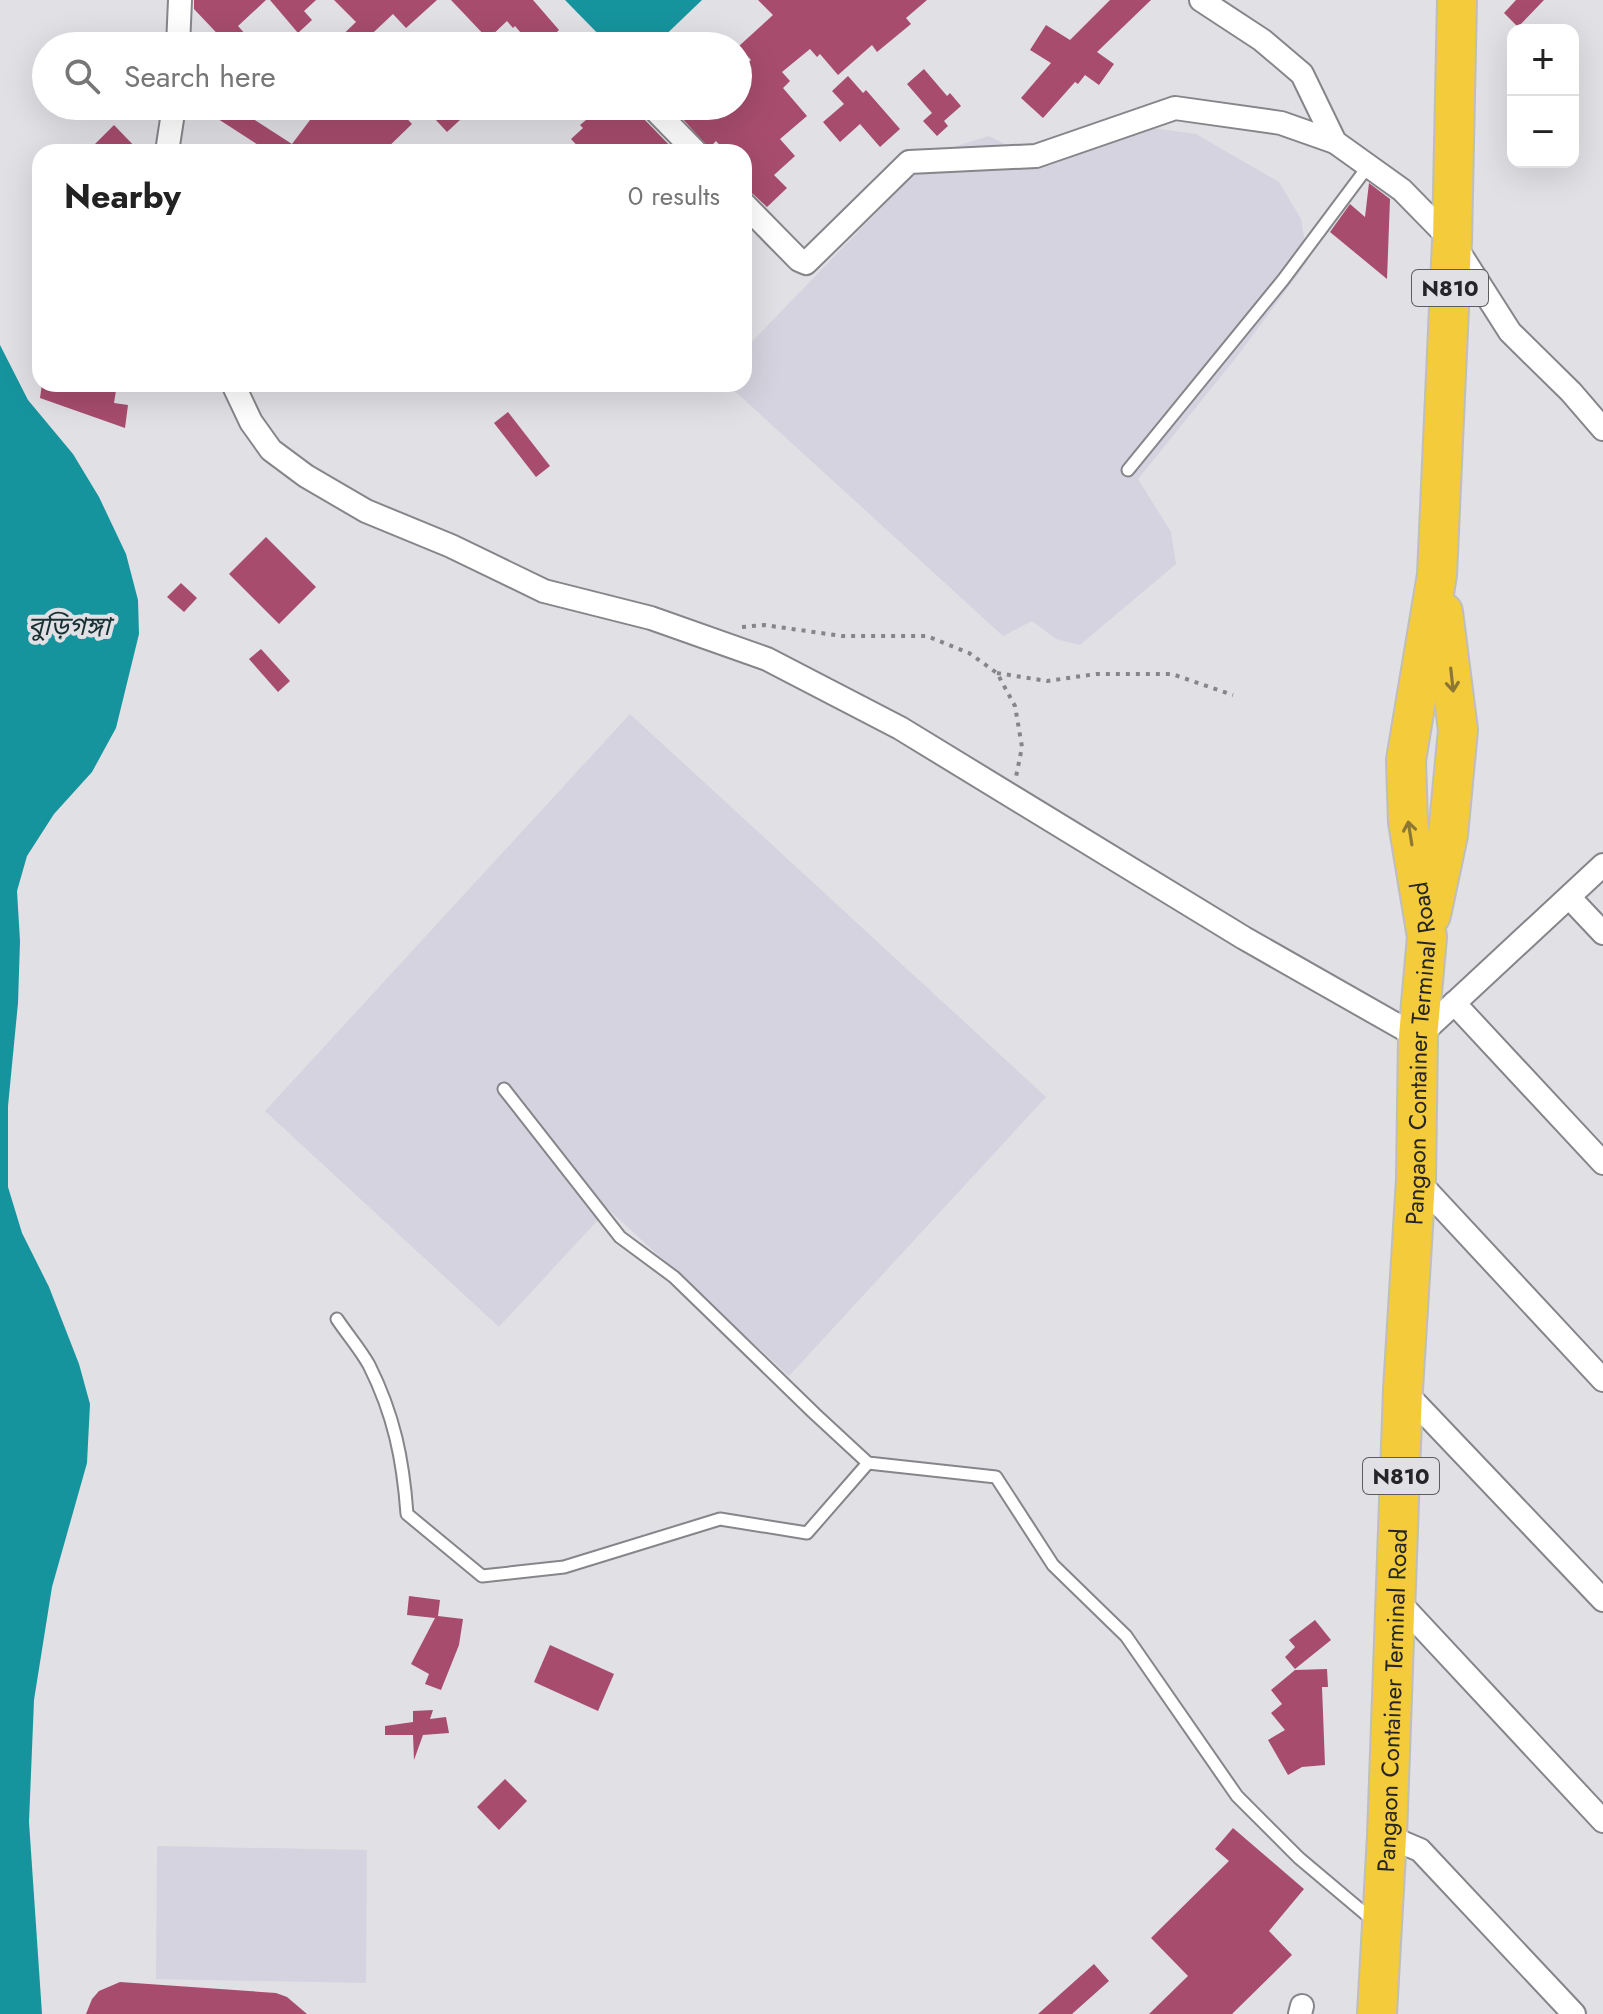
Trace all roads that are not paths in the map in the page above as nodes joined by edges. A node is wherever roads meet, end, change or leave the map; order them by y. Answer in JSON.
{"nodes":[{"id":1,"x":180,"y":0,"type":"edge"},
{"id":2,"x":1201,"y":0,"type":"edge"},
{"id":3,"x":1457,"y":0,"type":"edge"},
{"id":4,"x":179,"y":32,"type":"edge"},
{"id":5,"x":172,"y":120,"type":"edge"},
{"id":6,"x":662,"y":120,"type":"edge"},
{"id":7,"x":1335,"y":142,"type":"junction"},
{"id":8,"x":168,"y":144,"type":"edge"},
{"id":9,"x":681,"y":144,"type":"edge"},
{"id":10,"x":1369,"y":164,"type":"junction"},
{"id":11,"x":752,"y":212,"type":"edge"},
{"id":12,"x":1452,"y":241,"type":"junction"},
{"id":13,"x":237,"y":392,"type":"edge"},
{"id":14,"x":1603,"y":429,"type":"edge"},
{"id":15,"x":1128,"y":470,"type":"dead end"},
{"id":16,"x":1437,"y":575,"type":"junction"},
{"id":17,"x":1603,"y":865,"type":"edge"},
{"id":18,"x":1569,"y":897,"type":"junction"},
{"id":19,"x":1603,"y":933,"type":"edge"},
{"id":20,"x":1427,"y":937,"type":"junction"},
{"id":21,"x":1454,"y":1003,"type":"junction"},
{"id":22,"x":1418,"y":1037,"type":"junction"},
{"id":23,"x":504,"y":1089,"type":"dead end"},
{"id":24,"x":1603,"y":1163,"type":"edge"},
{"id":25,"x":1416,"y":1179,"type":"junction"},
{"id":26,"x":337,"y":1319,"type":"dead end"},
{"id":27,"x":1603,"y":1380,"type":"edge"},
{"id":28,"x":1403,"y":1390,"type":"junction"},
{"id":29,"x":868,"y":1463,"type":"junction"},
{"id":30,"x":1397,"y":1600,"type":"junction"},
{"id":31,"x":1603,"y":1600,"type":"edge"},
{"id":32,"x":1603,"y":1821,"type":"edge"},
{"id":33,"x":1387,"y":1836,"type":"junction"},
{"id":34,"x":1382,"y":1927,"type":"junction"},
{"id":35,"x":1377,"y":2014,"type":"edge"},
{"id":36,"x":1574,"y":2014,"type":"edge"}],
"edges":[{"from":1,"to":4,"type":"street"},
{"from":2,"to":7,"type":"street"},
{"from":3,"to":12,"type":"highway","name":"Pangaon Container Terminal Road","number":"N810"},
{"from":5,"to":8,"type":"street"},
{"from":6,"to":9,"type":"street"},
{"from":7,"to":10,"type":"street"},
{"from":7,"to":11,"type":"street"},
{"from":10,"to":12,"type":"street"},
{"from":10,"to":15,"type":"lane"},
{"from":12,"to":14,"type":"street"},
{"from":12,"to":16,"type":"highway","name":"Pangaon Container Terminal Road","number":"N810"},
{"from":13,"to":22,"type":"street"},
{"from":16,"to":20,"type":"highway","number":"N810","one_way":true},
{"from":20,"to":16,"type":"highway","name":"Pangaon Container Terminal Road","number":"N810","one_way":true},
{"from":17,"to":18,"type":"street"},
{"from":18,"to":19,"type":"street"},
{"from":18,"to":21,"type":"street"},
{"from":20,"to":22,"type":"highway","name":"Pangaon Container Terminal Road","number":"N810"},
{"from":21,"to":22,"type":"street"},
{"from":21,"to":24,"type":"street"},
{"from":22,"to":25,"type":"highway","name":"Pangaon Container Terminal Road","number":"N810"},
{"from":23,"to":29,"type":"lane"},
{"from":25,"to":27,"type":"street"},
{"from":25,"to":28,"type":"highway","name":"Pangaon Container Terminal Road","number":"N810"},
{"from":26,"to":29,"type":"lane"},
{"from":28,"to":30,"type":"highway","name":"Pangaon Container Terminal Road","number":"N810"},
{"from":28,"to":31,"type":"street"},
{"from":29,"to":34,"type":"lane"},
{"from":30,"to":32,"type":"street"},
{"from":30,"to":33,"type":"highway","name":"Pangaon Container Terminal Road","number":"N810"},
{"from":33,"to":34,"type":"highway","name":"Pangaon Container Terminal Road","number":"N810"},
{"from":33,"to":36,"type":"street"},
{"from":34,"to":35,"type":"highway","name":"Pangaon Container Terminal Road","number":"N810"}]}
